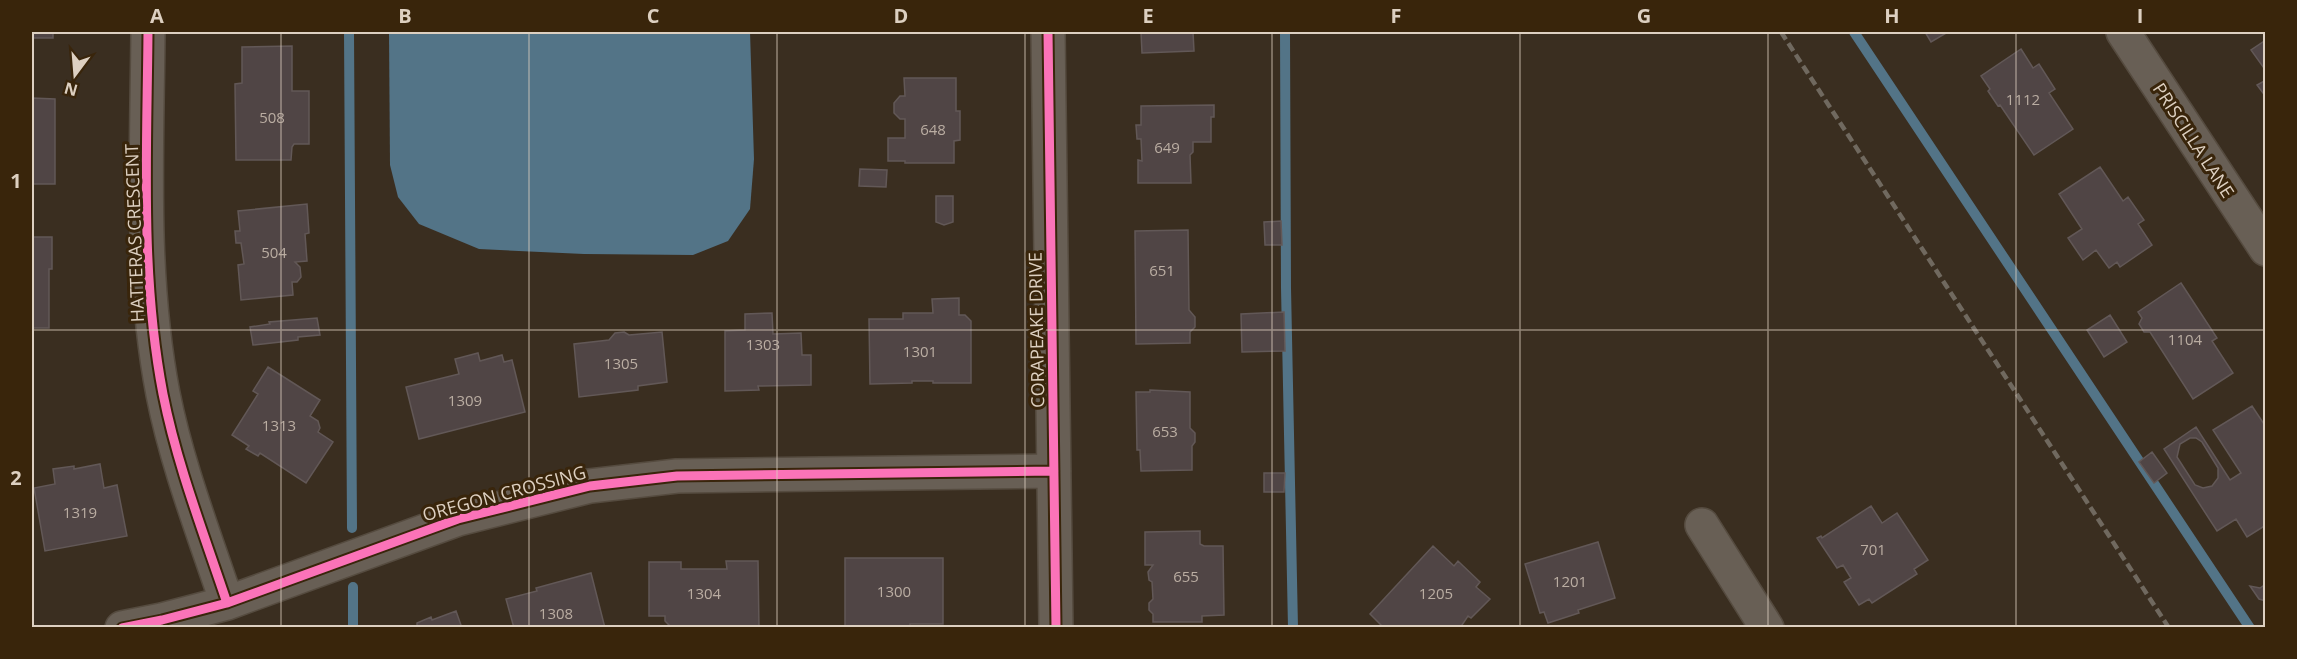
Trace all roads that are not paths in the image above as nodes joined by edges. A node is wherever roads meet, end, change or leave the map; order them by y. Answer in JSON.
{"nodes":[{"id":1,"x":148,"y":32,"type":"edge"},
{"id":2,"x":1048,"y":32,"type":"edge"},
{"id":3,"x":2133,"y":35,"type":"edge"},
{"id":4,"x":2265,"y":249,"type":"edge"},
{"id":5,"x":1054,"y":471,"type":"junction"},
{"id":6,"x":1702,"y":525,"type":"dead end"},
{"id":7,"x":227,"y":603,"type":"junction"},
{"id":8,"x":122,"y":627,"type":"edge"},
{"id":9,"x":1056,"y":627,"type":"edge"},
{"id":10,"x":1765,"y":627,"type":"edge"}],
"edges":[{"from":1,"to":7,"type":"street","name":"HATTERAS CRESCENT"},
{"from":2,"to":5,"type":"street","name":"CORAPEAKE DRIVE"},
{"from":3,"to":4,"type":"street","name":"PRISCILLA LANE"},
{"from":5,"to":7,"type":"street","name":"OREGON CROSSING"},
{"from":5,"to":9,"type":"street","name":"CORAPEAKE DRIVE"},
{"from":6,"to":10,"type":"street"},
{"from":7,"to":8,"type":"street","name":"OREGON CROSSING"}]}
